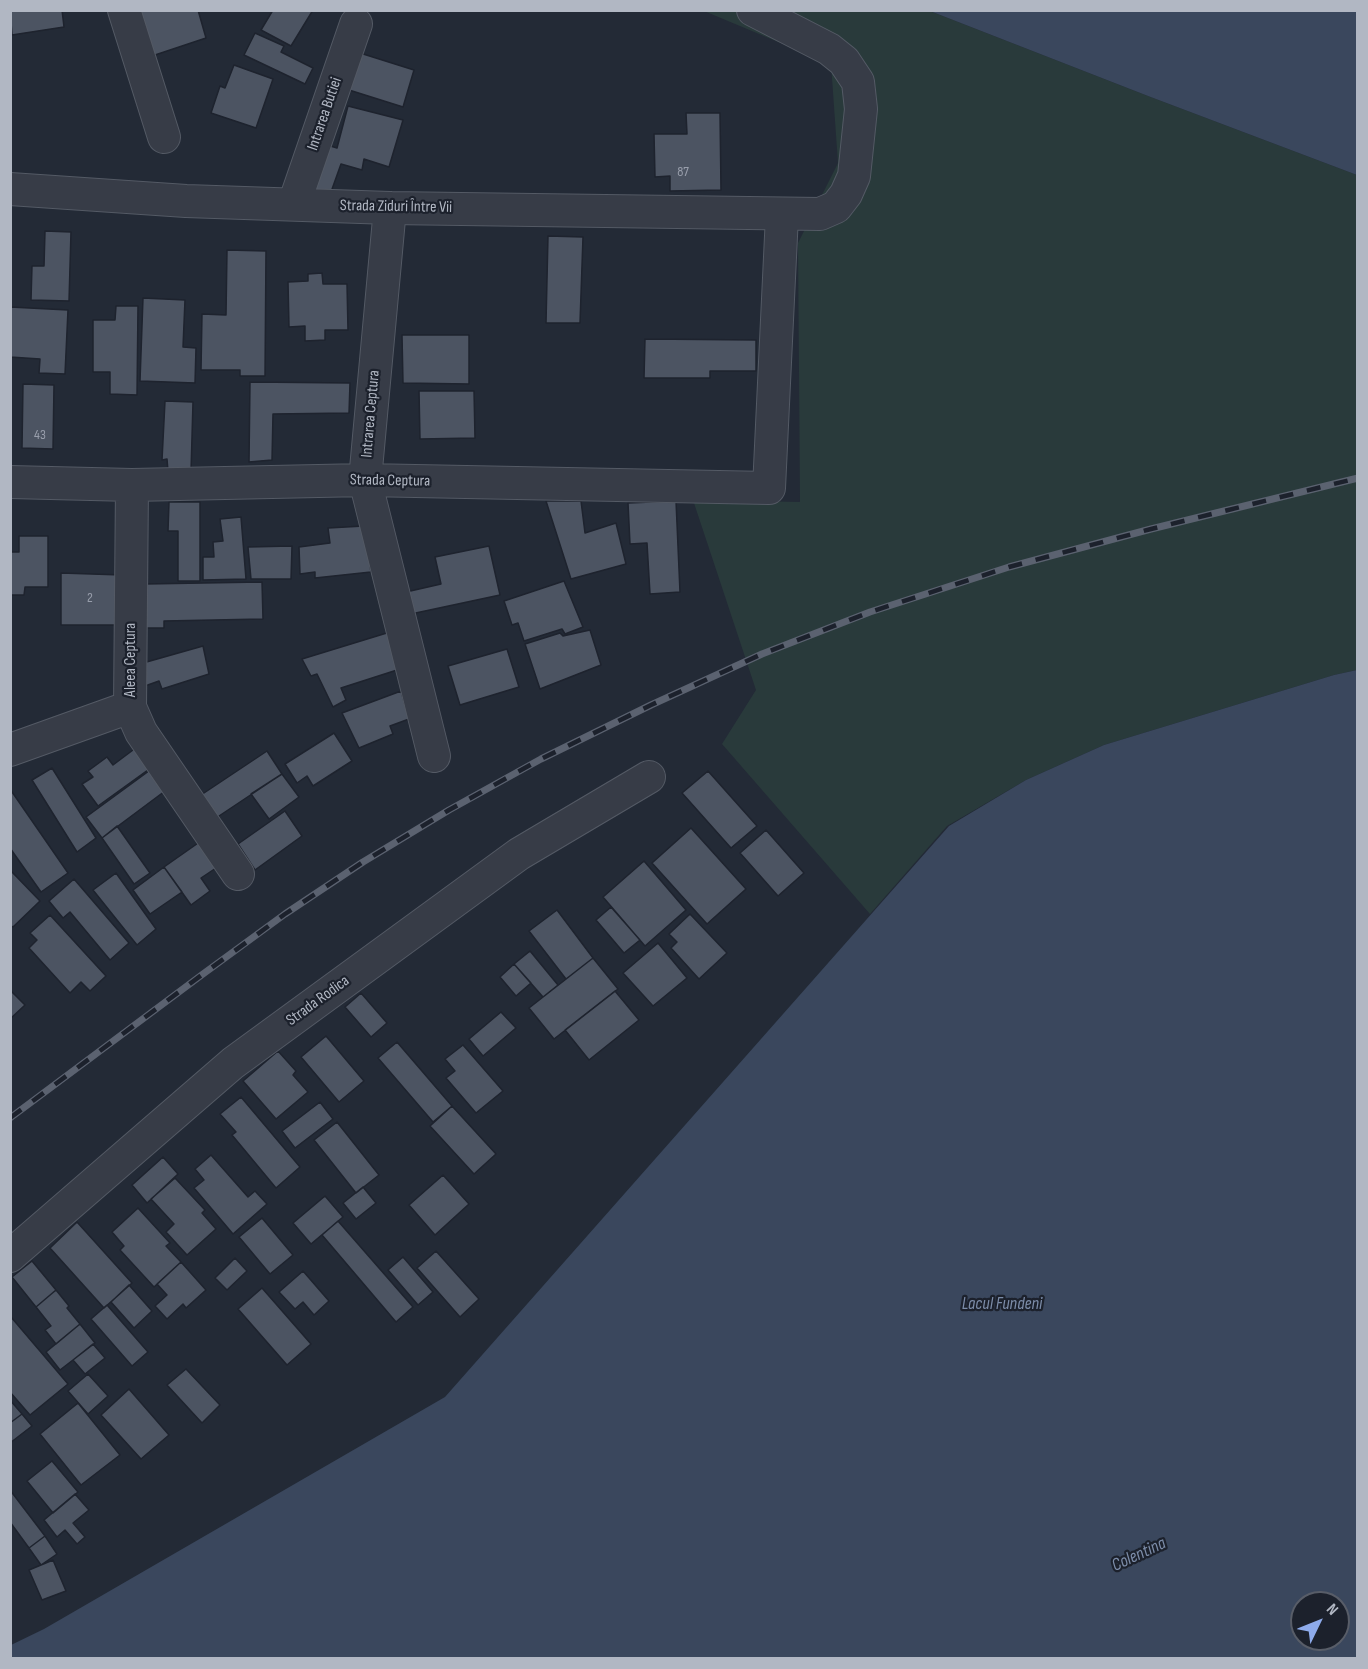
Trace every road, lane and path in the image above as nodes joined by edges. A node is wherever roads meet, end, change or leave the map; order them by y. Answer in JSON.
{"nodes":[{"id":1,"x":124,"y":10,"type":"edge"},
{"id":2,"x":753,"y":10,"type":"edge"},
{"id":3,"x":356,"y":24,"type":"dead end"},
{"id":4,"x":164,"y":137,"type":"dead end"},
{"id":5,"x":10,"y":189,"type":"edge"},
{"id":6,"x":294,"y":204,"type":"junction"},
{"id":7,"x":390,"y":208,"type":"junction"},
{"id":8,"x":782,"y":215,"type":"junction"},
{"id":9,"x":365,"y":480,"type":"junction"},
{"id":10,"x":10,"y":482,"type":"edge"},
{"id":11,"x":132,"y":485,"type":"junction"},
{"id":12,"x":130,"y":707,"type":"junction"},
{"id":13,"x":10,"y":750,"type":"edge"},
{"id":14,"x":434,"y":756,"type":"dead end"},
{"id":15,"x":649,"y":777,"type":"dead end"},
{"id":16,"x":238,"y":874,"type":"dead end"},
{"id":17,"x":10,"y":1256,"type":"edge"}],
"edges":[{"from":1,"to":4,"type":"street"},
{"from":2,"to":8,"type":"street","name":"Strada Ziduri Între Vii"},
{"from":3,"to":6,"type":"street","name":"Intrarea Butiei"},
{"from":5,"to":6,"type":"street","name":"Strada Ziduri Între Vii"},
{"from":6,"to":7,"type":"street","name":"Strada Ziduri Între Vii"},
{"from":7,"to":8,"type":"street","name":"Strada Ziduri Între Vii"},
{"from":7,"to":9,"type":"street","name":"Intrarea Ceptura"},
{"from":8,"to":9,"type":"street","name":"Strada Ceptura"},
{"from":9,"to":11,"type":"street","name":"Strada Ceptura"},
{"from":9,"to":14,"type":"street","name":"Intrarea Ceptura"},
{"from":10,"to":11,"type":"street","name":"Strada Ceptura"},
{"from":11,"to":12,"type":"street","name":"Aleea Ceptura"},
{"from":12,"to":13,"type":"street"},
{"from":12,"to":16,"type":"street","name":"Aleea Ceptura"},
{"from":15,"to":17,"type":"street","name":"Strada Rodica"}]}
